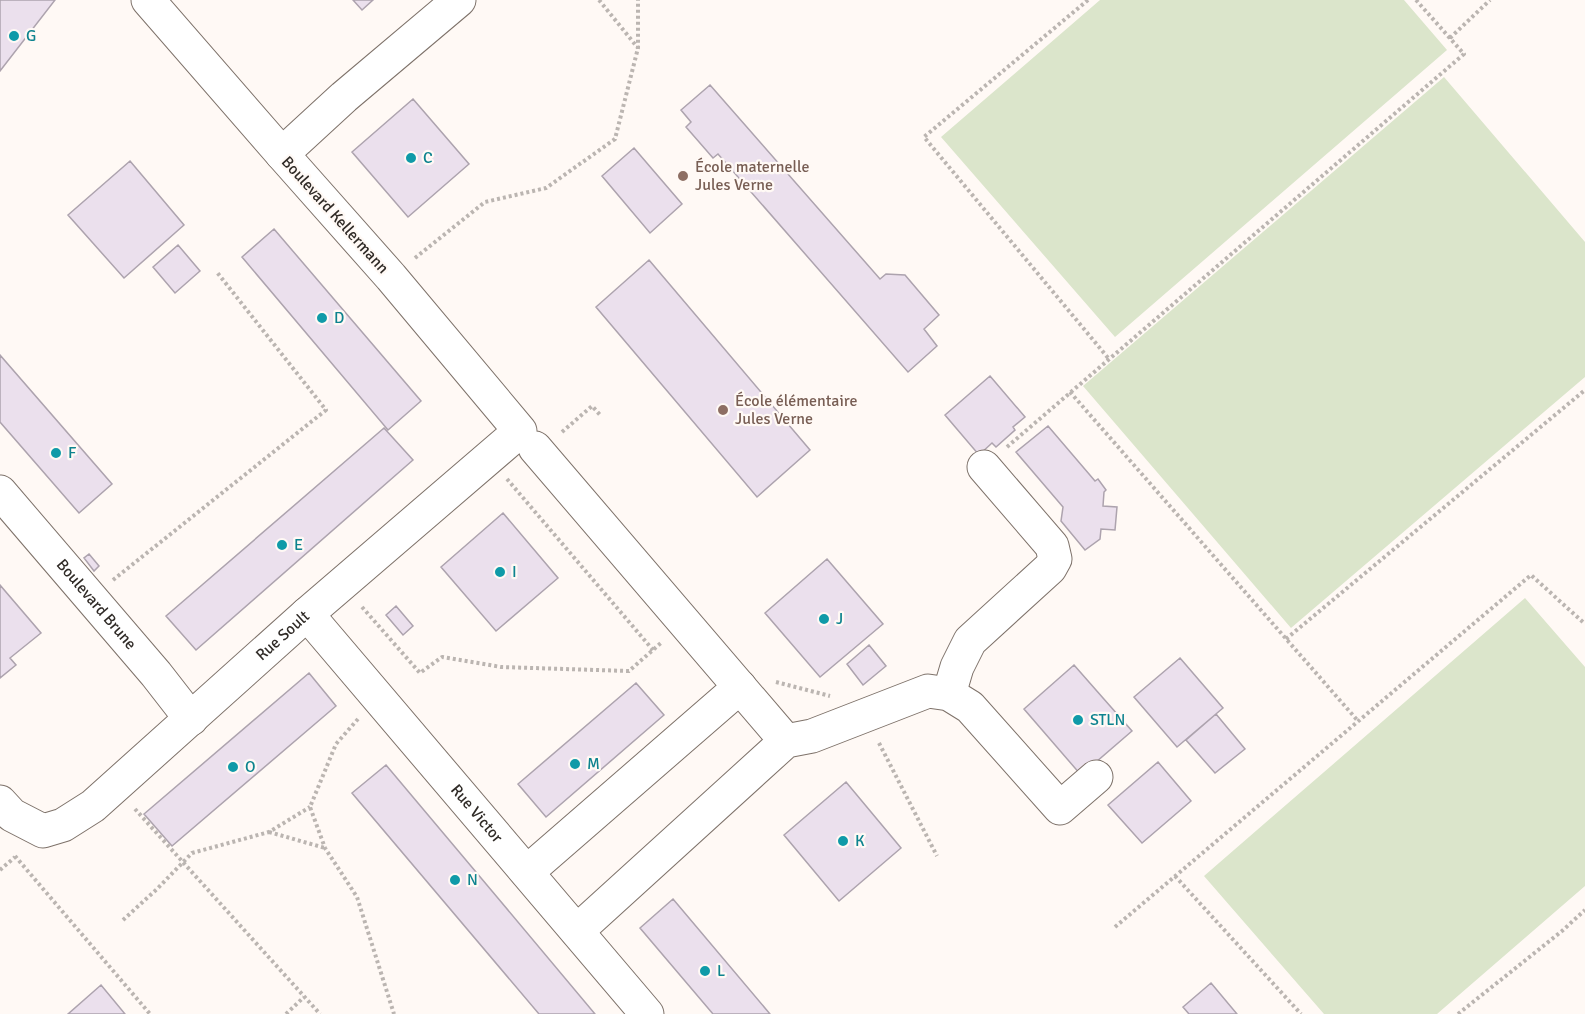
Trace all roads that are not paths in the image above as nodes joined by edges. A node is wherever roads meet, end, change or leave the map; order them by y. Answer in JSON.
{"nodes":[{"id":1,"x":148,"y":0,"type":"edge"},
{"id":2,"x":459,"y":0,"type":"edge"},
{"id":3,"x":282,"y":154,"type":"junction"},
{"id":4,"x":528,"y":440,"type":"junction"},
{"id":5,"x":984,"y":467,"type":"road end"},
{"id":6,"x":0,"y":492,"type":"edge"},
{"id":7,"x":307,"y":614,"type":"junction"},
{"id":8,"x":740,"y":687,"type":"junction"},
{"id":9,"x":949,"y":694,"type":"junction"},
{"id":10,"x":191,"y":719,"type":"junction"},
{"id":11,"x":786,"y":741,"type":"junction"},
{"id":12,"x":1096,"y":777,"type":"dead end"},
{"id":13,"x":0,"y":802,"type":"edge"},
{"id":14,"x":527,"y":873,"type":"junction"},
{"id":15,"x":577,"y":931,"type":"junction"},
{"id":16,"x":647,"y":1014,"type":"edge"}],
"edges":[{"from":1,"to":3,"type":"street","name":"Boulevard Kellermann"},
{"from":2,"to":3,"type":"street"},
{"from":3,"to":4,"type":"street","name":"Boulevard Kellermann"},
{"from":4,"to":7,"type":"street","name":"Rue Soult"},
{"from":4,"to":8,"type":"street","name":"Boulevard Kellermann"},
{"from":5,"to":9,"type":"street"},
{"from":6,"to":10,"type":"street","name":"Boulevard Brune"},
{"from":7,"to":10,"type":"street","name":"Rue Soult"},
{"from":7,"to":14,"type":"street","name":"Rue Victor"},
{"from":8,"to":11,"type":"street","name":"Boulevard Kellermann"},
{"from":8,"to":14,"type":"street"},
{"from":9,"to":11,"type":"street"},
{"from":9,"to":12,"type":"street"},
{"from":10,"to":13,"type":"street","name":"Rue Soult"},
{"from":11,"to":15,"type":"street"},
{"from":14,"to":15,"type":"street","name":"Rue Victor"},
{"from":15,"to":16,"type":"street","name":"Rue Victor"}]}
